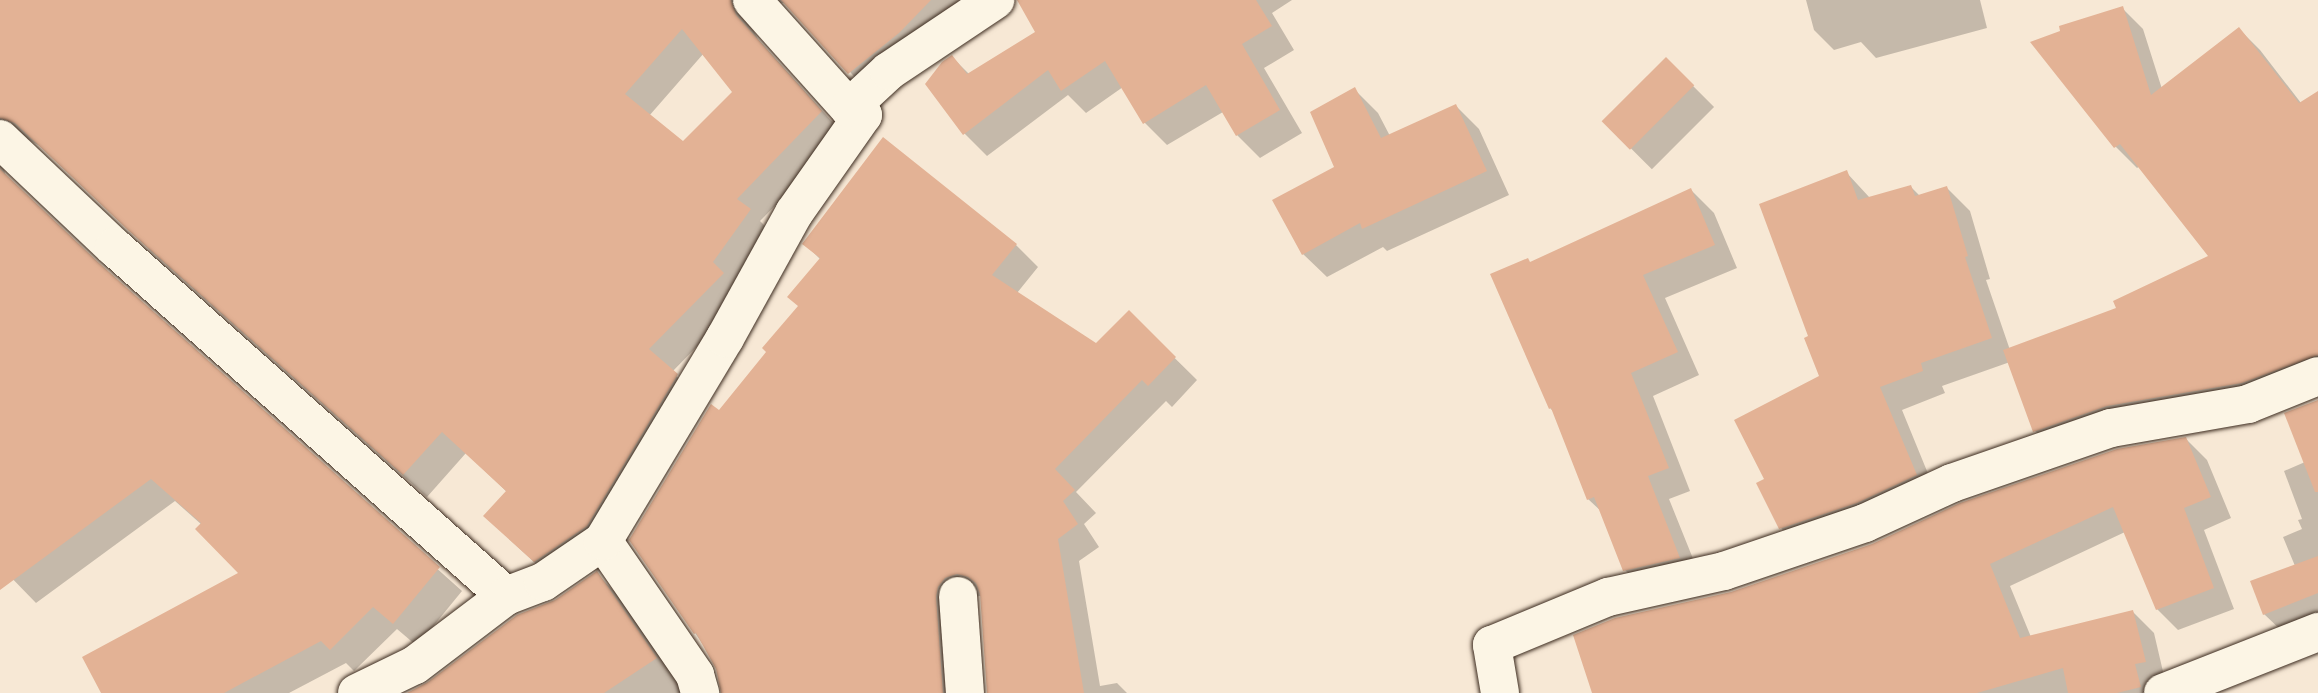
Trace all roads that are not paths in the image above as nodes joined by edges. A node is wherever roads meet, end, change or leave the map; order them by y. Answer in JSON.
{"nodes":[{"id":1,"x":752,"y":0,"type":"edge"},
{"id":2,"x":995,"y":0,"type":"edge"},
{"id":3,"x":849,"y":108,"type":"junction"},
{"id":4,"x":0,"y":139,"type":"edge"},
{"id":5,"x":2318,"y":376,"type":"edge"},
{"id":6,"x":603,"y":541,"type":"junction"},
{"id":7,"x":506,"y":596,"type":"junction"},
{"id":8,"x":958,"y":596,"type":"dead end"},
{"id":9,"x":2318,"y":632,"type":"edge"},
{"id":10,"x":357,"y":693,"type":"edge"},
{"id":11,"x":700,"y":693,"type":"edge"},
{"id":12,"x":965,"y":693,"type":"edge"},
{"id":13,"x":1500,"y":693,"type":"edge"},
{"id":14,"x":2163,"y":693,"type":"edge"}],
"edges":[{"from":1,"to":3,"type":"street"},
{"from":2,"to":3,"type":"street"},
{"from":3,"to":6,"type":"street"},
{"from":4,"to":7,"type":"street"},
{"from":5,"to":13,"type":"street"},
{"from":6,"to":7,"type":"street"},
{"from":6,"to":11,"type":"street"},
{"from":7,"to":10,"type":"street"},
{"from":8,"to":12,"type":"street"},
{"from":9,"to":14,"type":"street"}]}
